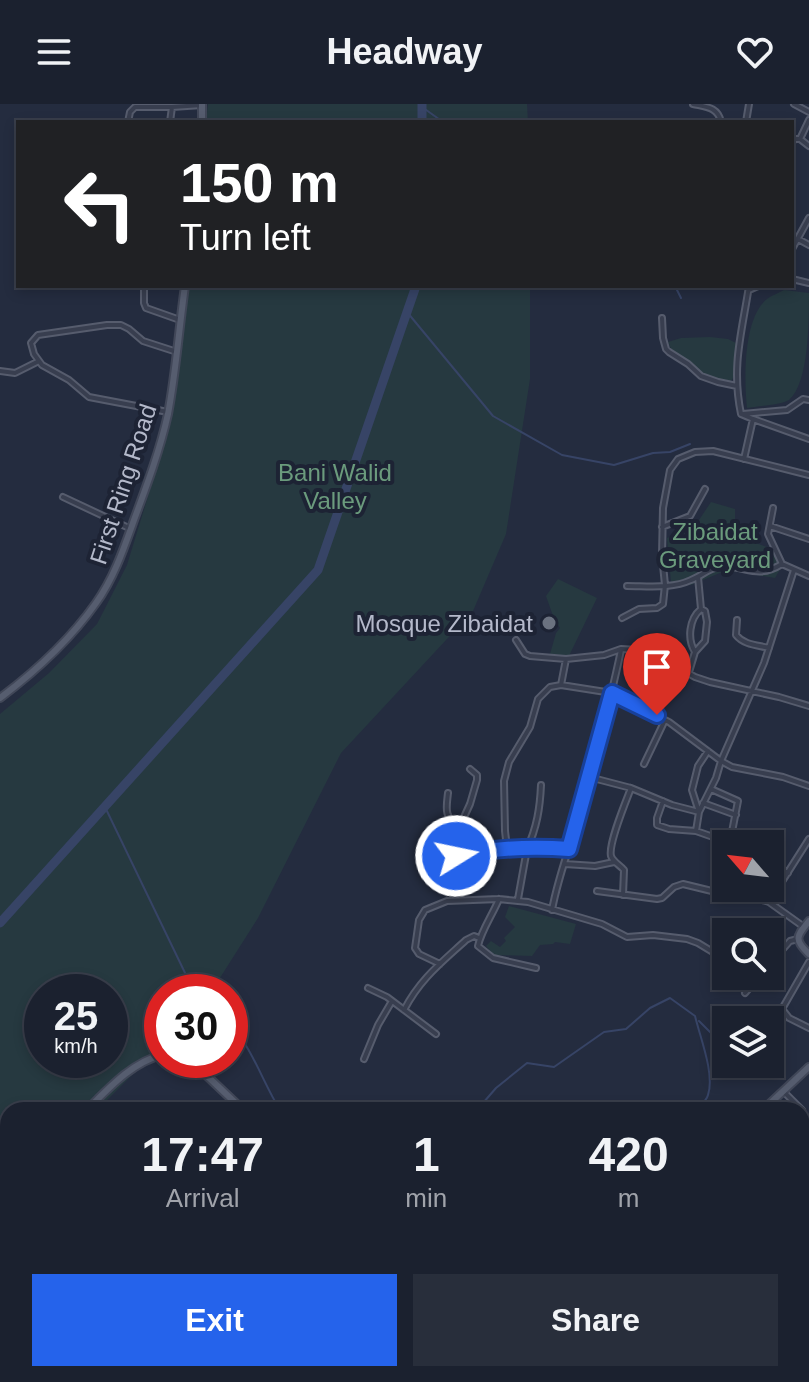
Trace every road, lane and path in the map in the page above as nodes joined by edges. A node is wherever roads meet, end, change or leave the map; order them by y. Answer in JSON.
{"nodes":[{"id":1,"x":202,"y":104,"type":"edge"},
{"id":2,"x":693,"y":104,"type":"edge"},
{"id":3,"x":794,"y":104,"type":"edge"},
{"id":4,"x":189,"y":105,"type":"edge"},
{"id":5,"x":172,"y":107,"type":"junction"},
{"id":6,"x":809,"y":112,"type":"edge"},
{"id":7,"x":128,"y":120,"type":"edge"},
{"id":8,"x":170,"y":120,"type":"edge"},
{"id":9,"x":721,"y":120,"type":"edge"},
{"id":10,"x":809,"y":120,"type":"edge"},
{"id":11,"x":800,"y":139,"type":"junction"},
{"id":12,"x":794,"y":140,"type":"edge"},
{"id":13,"x":809,"y":146,"type":"edge"},
{"id":14,"x":809,"y":218,"type":"edge"},
{"id":15,"x":798,"y":239,"type":"junction"},
{"id":16,"x":809,"y":245,"type":"edge"},
{"id":17,"x":794,"y":246,"type":"edge"},
{"id":18,"x":144,"y":288,"type":"edge"},
{"id":19,"x":185,"y":288,"type":"edge"},
{"id":20,"x":749,"y":288,"type":"edge"},
{"id":21,"x":662,"y":318,"type":"dead end"},
{"id":22,"x":180,"y":320,"type":"junction"},
{"id":23,"x":177,"y":352,"type":"junction"},
{"id":24,"x":39,"y":361,"type":"junction"},
{"id":25,"x":0,"y":371,"type":"edge"},
{"id":26,"x":737,"y":386,"type":"junction"},
{"id":27,"x":809,"y":399,"type":"edge"},
{"id":28,"x":168,"y":412,"type":"junction"},
{"id":29,"x":741,"y":414,"type":"junction"},
{"id":30,"x":753,"y":419,"type":"junction"},
{"id":31,"x":809,"y":439,"type":"edge"},
{"id":32,"x":744,"y":459,"type":"junction"},
{"id":33,"x":809,"y":475,"type":"edge"},
{"id":34,"x":705,"y":489,"type":"dead end"},
{"id":35,"x":63,"y":497,"type":"dead end"},
{"id":36,"x":773,"y":508,"type":"dead end"},
{"id":37,"x":770,"y":526,"type":"junction"},
{"id":38,"x":662,"y":527,"type":"junction"},
{"id":39,"x":131,"y":529,"type":"junction"},
{"id":40,"x":809,"y":539,"type":"edge"},
{"id":41,"x":782,"y":564,"type":"junction"},
{"id":42,"x":794,"y":570,"type":"junction"},
{"id":43,"x":809,"y":576,"type":"edge"},
{"id":44,"x":698,"y":577,"type":"junction"},
{"id":45,"x":665,"y":585,"type":"junction"},
{"id":46,"x":627,"y":586,"type":"dead end"},
{"id":47,"x":701,"y":609,"type":"junction"},
{"id":48,"x":622,"y":618,"type":"dead end"},
{"id":49,"x":737,"y":620,"type":"dead end"},
{"id":50,"x":516,"y":640,"type":"dead end"},
{"id":51,"x":769,"y":648,"type":"junction"},
{"id":52,"x":621,"y":649,"type":"junction"},
{"id":53,"x":695,"y":652,"type":"junction"},
{"id":54,"x":566,"y":659,"type":"junction"},
{"id":55,"x":689,"y":672,"type":"junction"},
{"id":56,"x":561,"y":685,"type":"junction"},
{"id":57,"x":751,"y":692,"type":"junction"},
{"id":58,"x":612,"y":693,"type":"junction"},
{"id":59,"x":0,"y":698,"type":"edge"},
{"id":60,"x":809,"y":706,"type":"edge"},
{"id":61,"x":665,"y":720,"type":"junction"},
{"id":62,"x":708,"y":751,"type":"junction"},
{"id":63,"x":721,"y":761,"type":"junction"},
{"id":64,"x":644,"y":764,"type":"dead end"},
{"id":65,"x":470,"y":769,"type":"dead end"},
{"id":66,"x":589,"y":777,"type":"junction"},
{"id":67,"x":541,"y":785,"type":"dead end"},
{"id":68,"x":809,"y":786,"type":"edge"},
{"id":69,"x":631,"y":788,"type":"junction"},
{"id":70,"x":711,"y":789,"type":"junction"},
{"id":71,"x":448,"y":793,"type":"dead end"},
{"id":72,"x":663,"y":801,"type":"junction"},
{"id":73,"x":703,"y":803,"type":"junction"},
{"id":74,"x":699,"y":812,"type":"junction"},
{"id":75,"x":736,"y":815,"type":"junction"},
{"id":76,"x":459,"y":828,"type":"junction"},
{"id":77,"x":733,"y":830,"type":"edge"},
{"id":78,"x":696,"y":831,"type":"junction"},
{"id":79,"x":712,"y":836,"type":"edge"},
{"id":80,"x":809,"y":839,"type":"edge"},
{"id":81,"x":507,"y":848,"type":"junction"},
{"id":82,"x":527,"y":849,"type":"junction"},
{"id":83,"x":569,"y":849,"type":"junction"},
{"id":84,"x":615,"y":861,"type":"junction"},
{"id":85,"x":565,"y":864,"type":"junction"},
{"id":86,"x":784,"y":871,"type":"edge"},
{"id":87,"x":788,"y":873,"type":"junction"},
{"id":88,"x":784,"y":879,"type":"edge"},
{"id":89,"x":597,"y":891,"type":"dead end"},
{"id":90,"x":712,"y":891,"type":"edge"},
{"id":91,"x":623,"y":895,"type":"junction"},
{"id":92,"x":499,"y":899,"type":"junction"},
{"id":93,"x":518,"y":900,"type":"junction"},
{"id":94,"x":769,"y":902,"type":"edge"},
{"id":95,"x":552,"y":910,"type":"junction"},
{"id":96,"x":806,"y":924,"type":"edge"},
{"id":97,"x":479,"y":938,"type":"junction"},
{"id":98,"x":798,"y":939,"type":"junction"},
{"id":99,"x":784,"y":948,"type":"edge"},
{"id":100,"x":712,"y":952,"type":"edge"},
{"id":101,"x":809,"y":954,"type":"edge"},
{"id":102,"x":809,"y":962,"type":"edge"},
{"id":103,"x":440,"y":964,"type":"junction"},
{"id":104,"x":536,"y":968,"type":"dead end"},
{"id":105,"x":368,"y":988,"type":"dead end"},
{"id":106,"x":747,"y":990,"type":"edge"},
{"id":107,"x":745,"y":993,"type":"dead end"},
{"id":108,"x":392,"y":1001,"type":"junction"},
{"id":109,"x":404,"y":1010,"type":"junction"},
{"id":110,"x":809,"y":1028,"type":"edge"},
{"id":111,"x":436,"y":1034,"type":"dead end"},
{"id":112,"x":364,"y":1059,"type":"dead end"},
{"id":113,"x":144,"y":1061,"type":"edge"},
{"id":114,"x":809,"y":1068,"type":"edge"},
{"id":115,"x":209,"y":1078,"type":"edge"},
{"id":116,"x":784,"y":1092,"type":"junction"},
{"id":117,"x":96,"y":1102,"type":"edge"},
{"id":118,"x":235,"y":1102,"type":"edge"},
{"id":119,"x":772,"y":1102,"type":"edge"},
{"id":120,"x":794,"y":1102,"type":"edge"}],
"edges":[{"from":1,"to":4,"type":"street"},
{"from":2,"to":9,"type":"street"},
{"from":3,"to":6,"type":"street"},
{"from":4,"to":5,"type":"street"},
{"from":5,"to":7,"type":"street"},
{"from":5,"to":8,"type":"street"},
{"from":10,"to":11,"type":"street"},
{"from":11,"to":12,"type":"street"},
{"from":11,"to":13,"type":"street"},
{"from":14,"to":15,"type":"street"},
{"from":15,"to":16,"type":"street"},
{"from":15,"to":17,"type":"street"},
{"from":18,"to":22,"type":"street"},
{"from":19,"to":22,"type":"main road","name":"First Ring Road"},
{"from":20,"to":26,"type":"street"},
{"from":21,"to":26,"type":"street"},
{"from":22,"to":23,"type":"main road","name":"First Ring Road"},
{"from":23,"to":24,"type":"street"},
{"from":23,"to":28,"type":"main road","name":"First Ring Road"},
{"from":24,"to":25,"type":"street"},
{"from":24,"to":28,"type":"street"},
{"from":26,"to":29,"type":"street"},
{"from":27,"to":29,"type":"street"},
{"from":28,"to":39,"type":"main road","name":"First Ring Road"},
{"from":29,"to":30,"type":"street"},
{"from":30,"to":31,"type":"street"},
{"from":30,"to":32,"type":"street"},
{"from":32,"to":33,"type":"street"},
{"from":32,"to":38,"type":"street"},
{"from":34,"to":38,"type":"street"},
{"from":35,"to":39,"type":"street"},
{"from":36,"to":37,"type":"street"},
{"from":37,"to":40,"type":"street"},
{"from":37,"to":41,"type":"street"},
{"from":38,"to":45,"type":"street"},
{"from":39,"to":59,"type":"main road","name":"First Ring Road"},
{"from":41,"to":42,"type":"street"},
{"from":41,"to":44,"type":"street"},
{"from":42,"to":43,"type":"street"},
{"from":42,"to":51,"type":"street"},
{"from":44,"to":45,"type":"street"},
{"from":44,"to":47,"type":"street"},
{"from":45,"to":46,"type":"street"},
{"from":45,"to":48,"type":"street"},
{"from":47,"to":53,"type":"street"},
{"from":47,"to":53,"type":"street"},
{"from":49,"to":51,"type":"street"},
{"from":50,"to":54,"type":"street"},
{"from":51,"to":57,"type":"street"},
{"from":52,"to":54,"type":"street"},
{"from":52,"to":55,"type":"street"},
{"from":52,"to":58,"type":"street"},
{"from":53,"to":55,"type":"street"},
{"from":54,"to":56,"type":"street"},
{"from":55,"to":57,"type":"street"},
{"from":56,"to":58,"type":"street"},
{"from":56,"to":81,"type":"street"},
{"from":57,"to":60,"type":"street"},
{"from":57,"to":63,"type":"street"},
{"from":58,"to":61,"type":"street"},
{"from":58,"to":66,"type":"street"},
{"from":61,"to":62,"type":"street"},
{"from":61,"to":64,"type":"street"},
{"from":62,"to":63,"type":"street"},
{"from":62,"to":74,"type":"street"},
{"from":63,"to":68,"type":"street"},
{"from":63,"to":70,"type":"street"},
{"from":65,"to":76,"type":"street"},
{"from":66,"to":69,"type":"street"},
{"from":66,"to":83,"type":"street"},
{"from":67,"to":82,"type":"street"},
{"from":69,"to":72,"type":"street"},
{"from":69,"to":84,"type":"street"},
{"from":70,"to":73,"type":"street"},
{"from":70,"to":75,"type":"street"},
{"from":71,"to":76,"type":"street"},
{"from":72,"to":74,"type":"street"},
{"from":72,"to":78,"type":"street"},
{"from":73,"to":74,"type":"street"},
{"from":73,"to":75,"type":"street"},
{"from":74,"to":78,"type":"street"},
{"from":75,"to":77,"type":"street"},
{"from":76,"to":81,"type":"street"},
{"from":78,"to":79,"type":"street"},
{"from":80,"to":87,"type":"street"},
{"from":81,"to":82,"type":"street"},
{"from":82,"to":83,"type":"street"},
{"from":82,"to":93,"type":"street"},
{"from":83,"to":85,"type":"street"},
{"from":84,"to":85,"type":"street"},
{"from":84,"to":91,"type":"street"},
{"from":85,"to":95,"type":"street"},
{"from":86,"to":87,"type":"street"},
{"from":87,"to":88,"type":"street"},
{"from":89,"to":91,"type":"street"},
{"from":90,"to":91,"type":"street"},
{"from":92,"to":93,"type":"street"},
{"from":92,"to":97,"type":"street"},
{"from":92,"to":103,"type":"street"},
{"from":93,"to":95,"type":"street"},
{"from":94,"to":96,"type":"street"},
{"from":95,"to":100,"type":"street"},
{"from":96,"to":98,"type":"main road"},
{"from":97,"to":103,"type":"street"},
{"from":97,"to":104,"type":"street"},
{"from":98,"to":99,"type":"street"},
{"from":98,"to":101,"type":"main road"},
{"from":102,"to":110,"type":"street"},
{"from":103,"to":109,"type":"street"},
{"from":105,"to":108,"type":"street"},
{"from":106,"to":107,"type":"street"},
{"from":108,"to":109,"type":"street"},
{"from":108,"to":112,"type":"street"},
{"from":109,"to":111,"type":"street"},
{"from":113,"to":117,"type":"main road"},
{"from":114,"to":116,"type":"main road"},
{"from":115,"to":118,"type":"main road"},
{"from":116,"to":119,"type":"main road"},
{"from":116,"to":120,"type":"street"}]}
